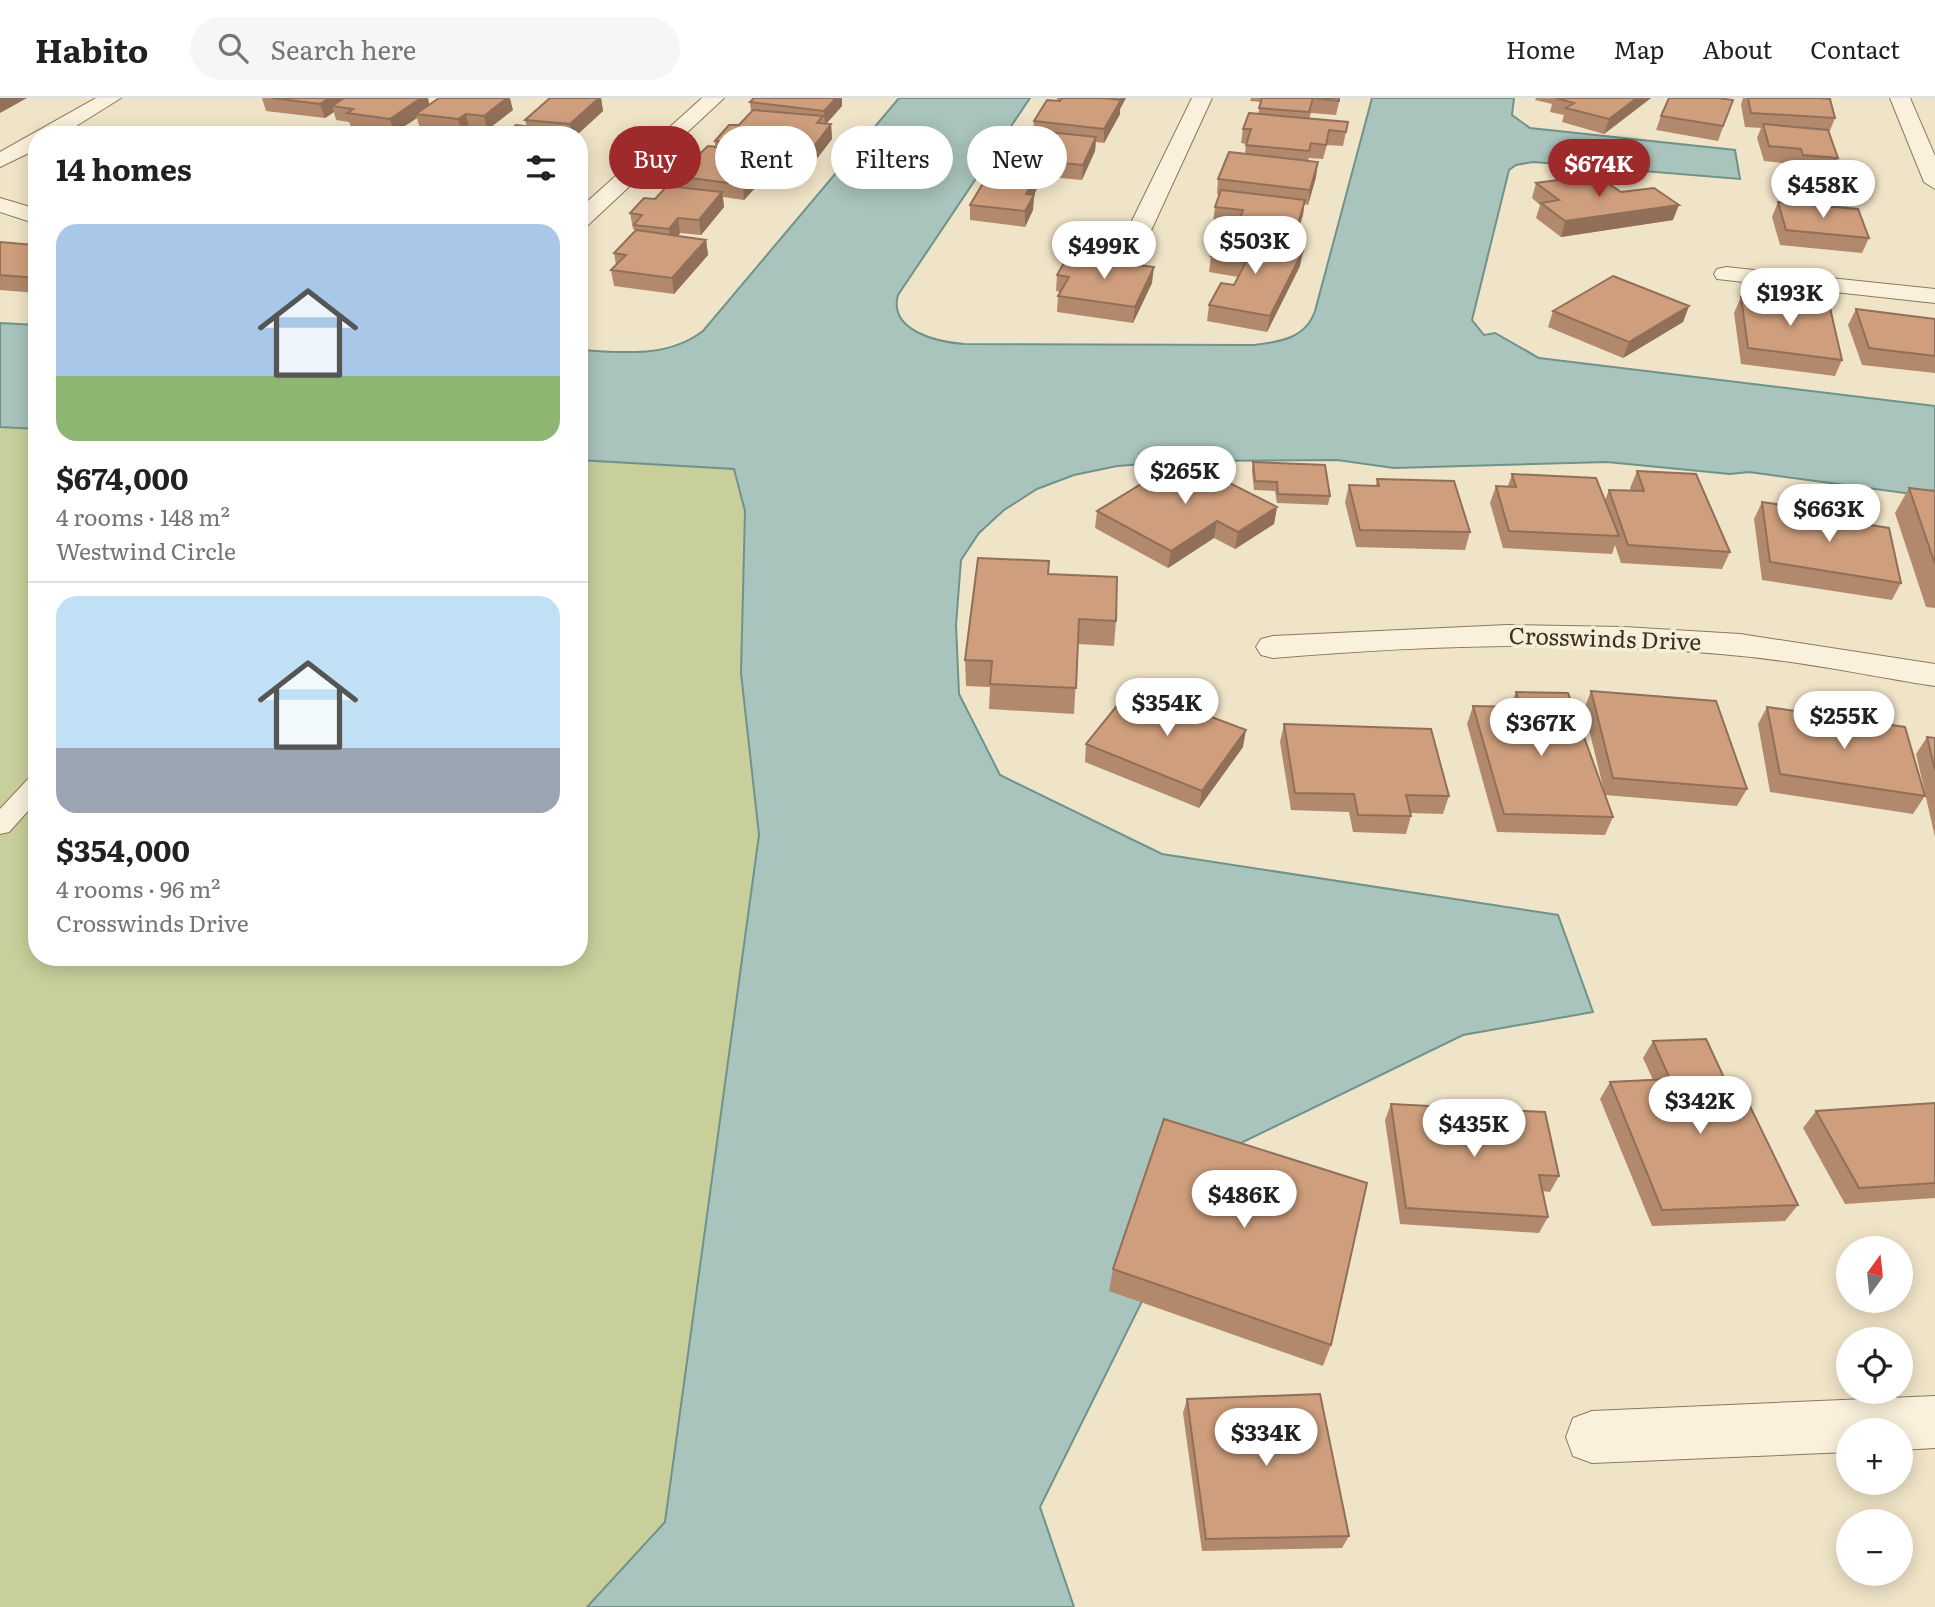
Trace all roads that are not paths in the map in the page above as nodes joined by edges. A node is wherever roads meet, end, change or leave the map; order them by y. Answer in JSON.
{"nodes":[{"id":1,"x":111,"y":98,"type":"edge"},
{"id":2,"x":1202,"y":98,"type":"edge"},
{"id":3,"x":1900,"y":98,"type":"edge"},
{"id":4,"x":687,"y":99,"type":"edge"},
{"id":5,"x":712,"y":100,"type":"edge"},
{"id":6,"x":62,"y":126,"type":"edge"},
{"id":7,"x":28,"y":145,"type":"edge"},
{"id":8,"x":0,"y":161,"type":"edge"},
{"id":9,"x":1935,"y":182,"type":"edge"},
{"id":10,"x":0,"y":205,"type":"edge"},
{"id":11,"x":588,"y":213,"type":"edge"},
{"id":12,"x":28,"y":214,"type":"edge"},
{"id":13,"x":1137,"y":235,"type":"dead end"},
{"id":14,"x":1726,"y":274,"type":"dead end"},
{"id":15,"x":1935,"y":296,"type":"edge"},
{"id":16,"x":1273,"y":647,"type":"dead end"},
{"id":17,"x":1935,"y":675,"type":"edge"},
{"id":18,"x":28,"y":795,"type":"edge"},
{"id":19,"x":0,"y":825,"type":"edge"},
{"id":20,"x":1935,"y":1422,"type":"edge"},
{"id":21,"x":1592,"y":1437,"type":"dead end"}],
"edges":[{"from":1,"to":6,"type":"street"},
{"from":2,"to":13,"type":"street"},
{"from":3,"to":9,"type":"street"},
{"from":4,"to":5,"type":"street"},
{"from":5,"to":11,"type":"street"},
{"from":7,"to":8,"type":"street"},
{"from":10,"to":12,"type":"street"},
{"from":14,"to":15,"type":"street"},
{"from":16,"to":17,"type":"street","name":"Crosswinds Drive"},
{"from":18,"to":19,"type":"lane"},
{"from":20,"to":21,"type":"street"}]}
